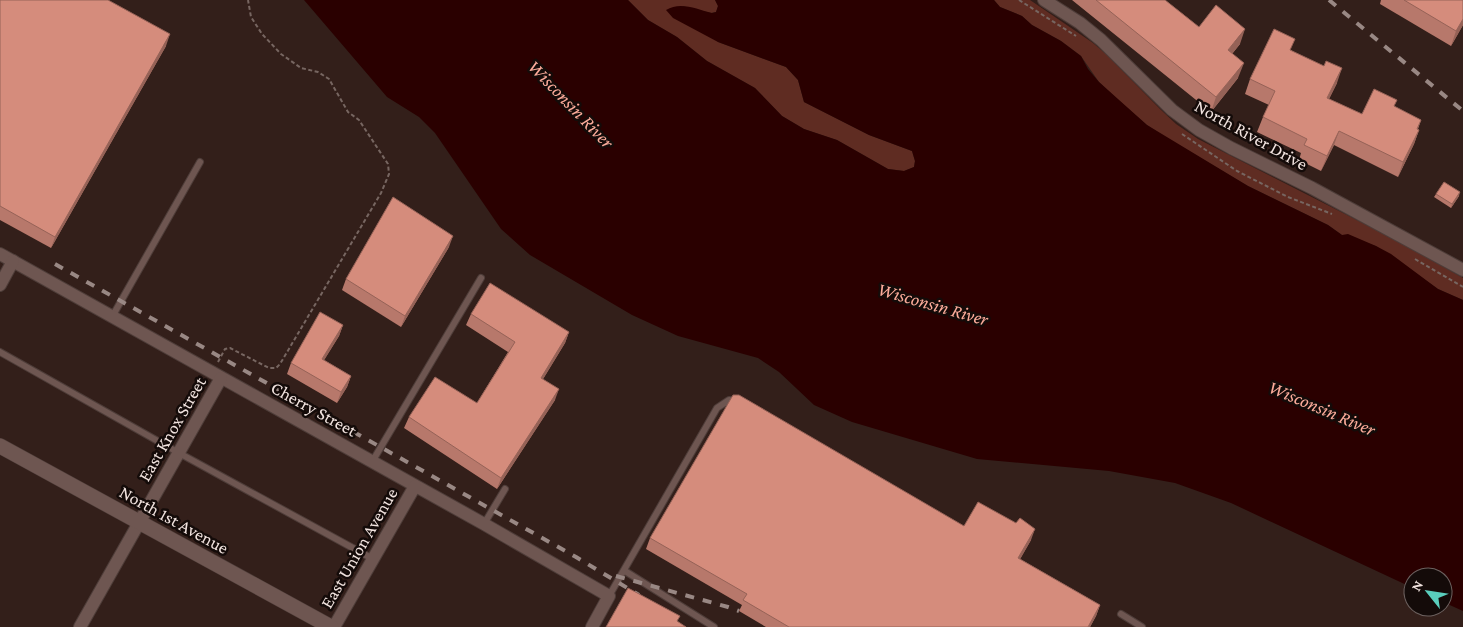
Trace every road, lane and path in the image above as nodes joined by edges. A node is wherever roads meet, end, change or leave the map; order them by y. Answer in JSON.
{"nodes":[{"id":1,"x":248,"y":0,"type":"edge"},
{"id":2,"x":1044,"y":0,"type":"edge"},
{"id":3,"x":200,"y":162,"type":"dead end"},
{"id":4,"x":0,"y":254,"type":"edge"},
{"id":5,"x":13,"y":261,"type":"junction"},
{"id":6,"x":1463,"y":270,"type":"edge"},
{"id":7,"x":480,"y":278,"type":"dead end"},
{"id":8,"x":0,"y":284,"type":"edge"},
{"id":9,"x":112,"y":317,"type":"junction"},
{"id":10,"x":0,"y":352,"type":"edge"},
{"id":11,"x":217,"y":375,"type":"junction"},
{"id":12,"x":745,"y":406,"type":"edge"},
{"id":13,"x":0,"y":446,"type":"edge"},
{"id":14,"x":179,"y":453,"type":"junction"},
{"id":15,"x":372,"y":462,"type":"junction"},
{"id":16,"x":415,"y":486,"type":"junction"},
{"id":17,"x":505,"y":489,"type":"dead end"},
{"id":18,"x":139,"y":522,"type":"junction"},
{"id":19,"x":484,"y":524,"type":"junction"},
{"id":20,"x":373,"y":559,"type":"junction"},
{"id":21,"x":625,"y":571,"type":"junction"},
{"id":22,"x":610,"y":596,"type":"junction"},
{"id":23,"x":1121,"y":614,"type":"dead end"},
{"id":24,"x":80,"y":627,"type":"edge"},
{"id":25,"x":332,"y":627,"type":"edge"},
{"id":26,"x":592,"y":627,"type":"edge"},
{"id":27,"x":714,"y":627,"type":"edge"},
{"id":28,"x":1142,"y":627,"type":"edge"}],
"edges":[{"from":1,"to":11,"type":"path"},
{"from":2,"to":6,"type":"street","name":"North River Drive"},
{"from":3,"to":9,"type":"lane"},
{"from":4,"to":5,"type":"street","name":"Cherry Street"},
{"from":5,"to":8,"type":"street"},
{"from":5,"to":9,"type":"street","name":"Cherry Street"},
{"from":7,"to":15,"type":"lane"},
{"from":9,"to":11,"type":"street","name":"Cherry Street"},
{"from":10,"to":14,"type":"lane"},
{"from":11,"to":14,"type":"street","name":"East Knox Street"},
{"from":11,"to":15,"type":"street","name":"Cherry Street"},
{"from":12,"to":21,"type":"lane"},
{"from":13,"to":18,"type":"street","name":"North 1st Avenue"},
{"from":14,"to":18,"type":"street","name":"East Knox Street"},
{"from":14,"to":20,"type":"lane"},
{"from":15,"to":16,"type":"street","name":"Cherry Street"},
{"from":16,"to":19,"type":"street","name":"Cherry Street"},
{"from":16,"to":20,"type":"street","name":"East Union Avenue"},
{"from":17,"to":19,"type":"lane"},
{"from":18,"to":24,"type":"street","name":"East Knox Street"},
{"from":18,"to":25,"type":"street","name":"North 1st Avenue"},
{"from":19,"to":22,"type":"street","name":"Cherry Street"},
{"from":20,"to":25,"type":"street","name":"East Union Avenue"},
{"from":21,"to":22,"type":"lane"},
{"from":21,"to":27,"type":"lane"},
{"from":22,"to":26,"type":"street"},
{"from":23,"to":28,"type":"lane"}]}
